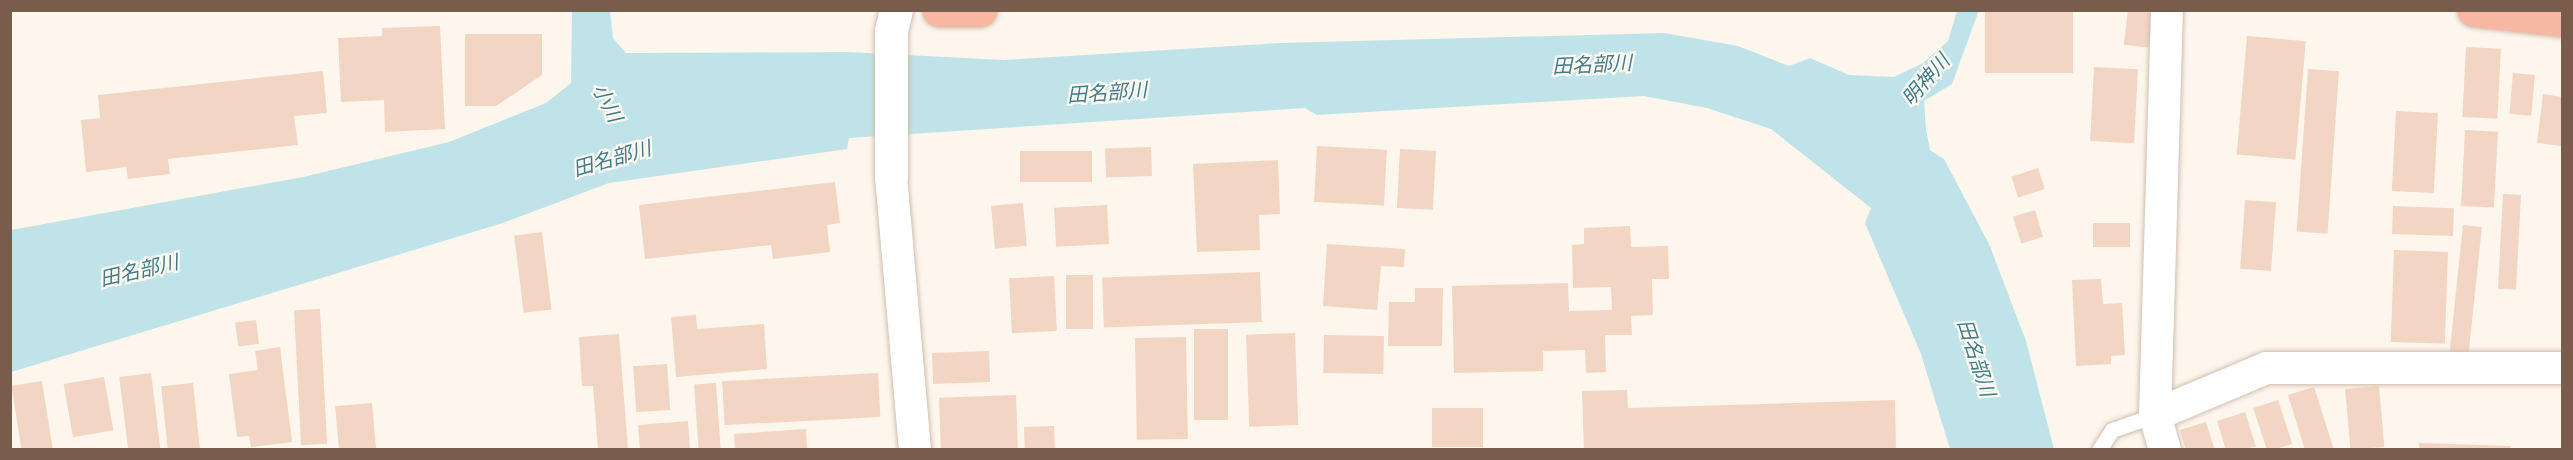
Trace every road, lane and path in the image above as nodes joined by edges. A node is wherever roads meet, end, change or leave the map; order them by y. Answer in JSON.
{"nodes":[{"id":1,"x":939,"y":10,"type":"edge"},
{"id":2,"x":980,"y":10,"type":"edge"},
{"id":3,"x":2167,"y":10,"type":"edge"},
{"id":4,"x":2474,"y":10,"type":"edge"},
{"id":5,"x":2562,"y":20,"type":"edge"},
{"id":6,"x":893,"y":21,"type":"edge"},
{"id":7,"x":891,"y":176,"type":"joint"},
{"id":8,"x":2562,"y":368,"type":"edge"},
{"id":9,"x":2155,"y":415,"type":"junction"},
{"id":10,"x":915,"y":450,"type":"edge"},
{"id":11,"x":2099,"y":450,"type":"edge"},
{"id":12,"x":2165,"y":450,"type":"edge"}],
"edges":[{"from":1,"to":2,"type":"highway"},
{"from":3,"to":9,"type":"street"},
{"from":4,"to":5,"type":"highway"},
{"from":6,"to":7,"type":"street"},
{"from":7,"to":10,"type":"street"},
{"from":8,"to":9,"type":"street"},
{"from":9,"to":11,"type":"lane"},
{"from":9,"to":12,"type":"street"}]}
